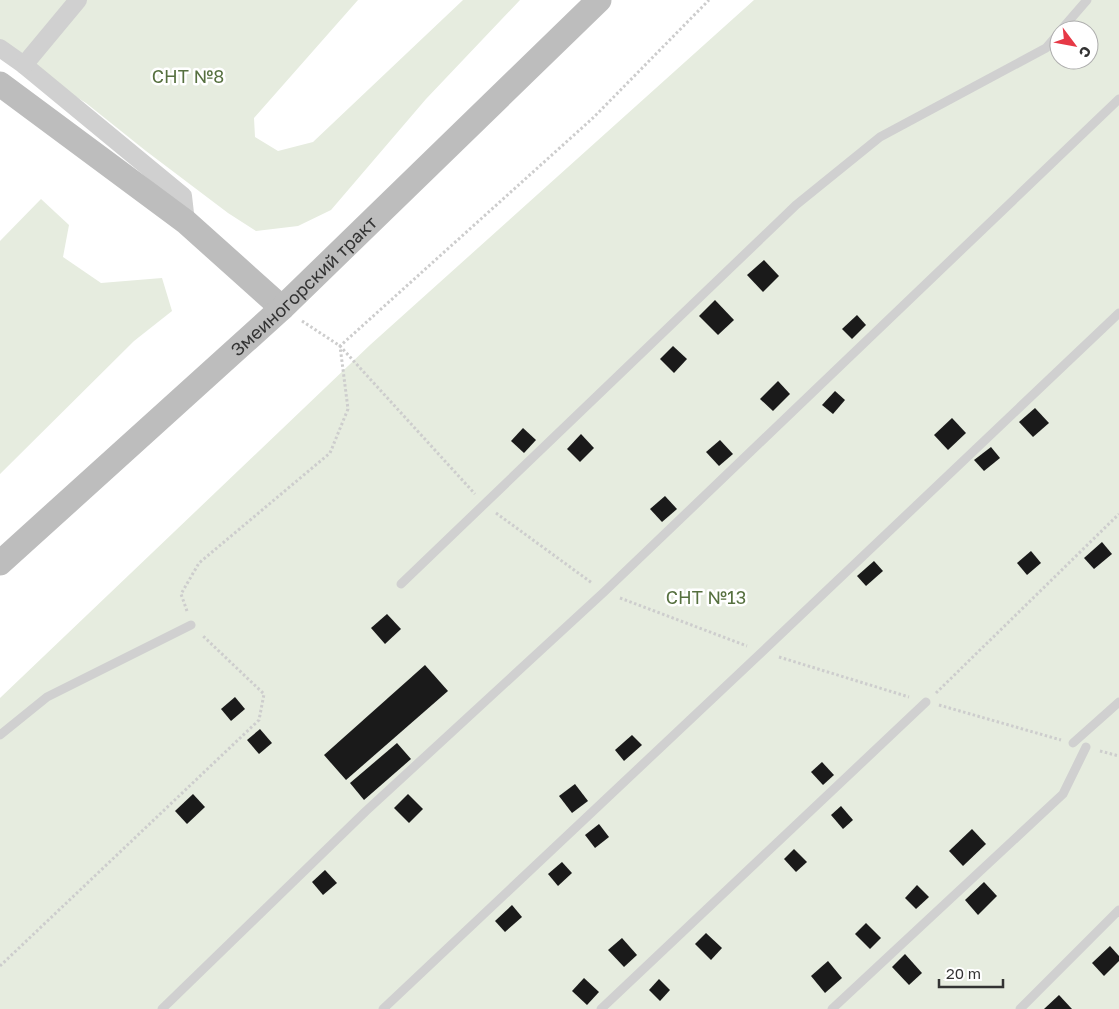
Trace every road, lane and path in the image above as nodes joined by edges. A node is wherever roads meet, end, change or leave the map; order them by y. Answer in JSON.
{"nodes":[{"id":1,"x":78,"y":0,"type":"edge"},
{"id":2,"x":599,"y":0,"type":"edge"},
{"id":3,"x":709,"y":0,"type":"edge"},
{"id":4,"x":1087,"y":0,"type":"edge"},
{"id":5,"x":1070,"y":20,"type":"edge"},
{"id":6,"x":1049,"y":44,"type":"edge"},
{"id":7,"x":0,"y":48,"type":"edge"},
{"id":8,"x":24,"y":64,"type":"junction"},
{"id":9,"x":0,"y":84,"type":"edge"},
{"id":10,"x":1119,"y":99,"type":"edge"},
{"id":11,"x":186,"y":222,"type":"junction"},
{"id":12,"x":282,"y":308,"type":"junction"},
{"id":13,"x":1119,"y":312,"type":"edge"},
{"id":14,"x":340,"y":346,"type":"junction"},
{"id":15,"x":485,"y":504,"type":"junction"},
{"id":16,"x":1119,"y":514,"type":"edge"},
{"id":17,"x":0,"y":563,"type":"edge"},
{"id":18,"x":401,"y":584,"type":"dead end"},
{"id":19,"x":604,"y":592,"type":"junction"},
{"id":20,"x":192,"y":625,"type":"junction"},
{"id":21,"x":762,"y":652,"type":"junction"},
{"id":22,"x":926,"y":702,"type":"junction"},
{"id":23,"x":1119,"y":702,"type":"edge"},
{"id":24,"x":0,"y":735,"type":"edge"},
{"id":25,"x":1073,"y":743,"type":"joint"},
{"id":26,"x":1086,"y":747,"type":"joint"},
{"id":27,"x":1119,"y":756,"type":"edge"},
{"id":28,"x":1119,"y":910,"type":"edge"},
{"id":29,"x":0,"y":966,"type":"edge"},
{"id":30,"x":162,"y":1009,"type":"edge"},
{"id":31,"x":383,"y":1009,"type":"edge"},
{"id":32,"x":601,"y":1009,"type":"edge"},
{"id":33,"x":832,"y":1009,"type":"edge"},
{"id":34,"x":1020,"y":1009,"type":"edge"}],
"edges":[{"from":1,"to":8,"type":"street"},
{"from":2,"to":12,"type":"main road","name":"Змеиногорский тракт"},
{"from":3,"to":14,"type":"path"},
{"from":4,"to":5,"type":"lane"},
{"from":6,"to":15,"type":"lane"},
{"from":7,"to":8,"type":"street"},
{"from":8,"to":11,"type":"street"},
{"from":9,"to":11,"type":"main road"},
{"from":10,"to":19,"type":"lane"},
{"from":11,"to":12,"type":"main road"},
{"from":12,"to":14,"type":"path"},
{"from":12,"to":17,"type":"main road","name":"Змеиногорский тракт"},
{"from":13,"to":21,"type":"lane"},
{"from":14,"to":15,"type":"path"},
{"from":14,"to":20,"type":"path"},
{"from":15,"to":18,"type":"lane"},
{"from":15,"to":19,"type":"path"},
{"from":16,"to":22,"type":"path"},
{"from":19,"to":21,"type":"path"},
{"from":19,"to":30,"type":"lane"},
{"from":20,"to":24,"type":"lane"},
{"from":20,"to":29,"type":"path"},
{"from":21,"to":22,"type":"path"},
{"from":21,"to":31,"type":"lane"},
{"from":22,"to":25,"type":"path"},
{"from":22,"to":32,"type":"lane"},
{"from":23,"to":25,"type":"lane"},
{"from":26,"to":27,"type":"path"},
{"from":26,"to":33,"type":"lane"},
{"from":28,"to":34,"type":"lane"}]}
